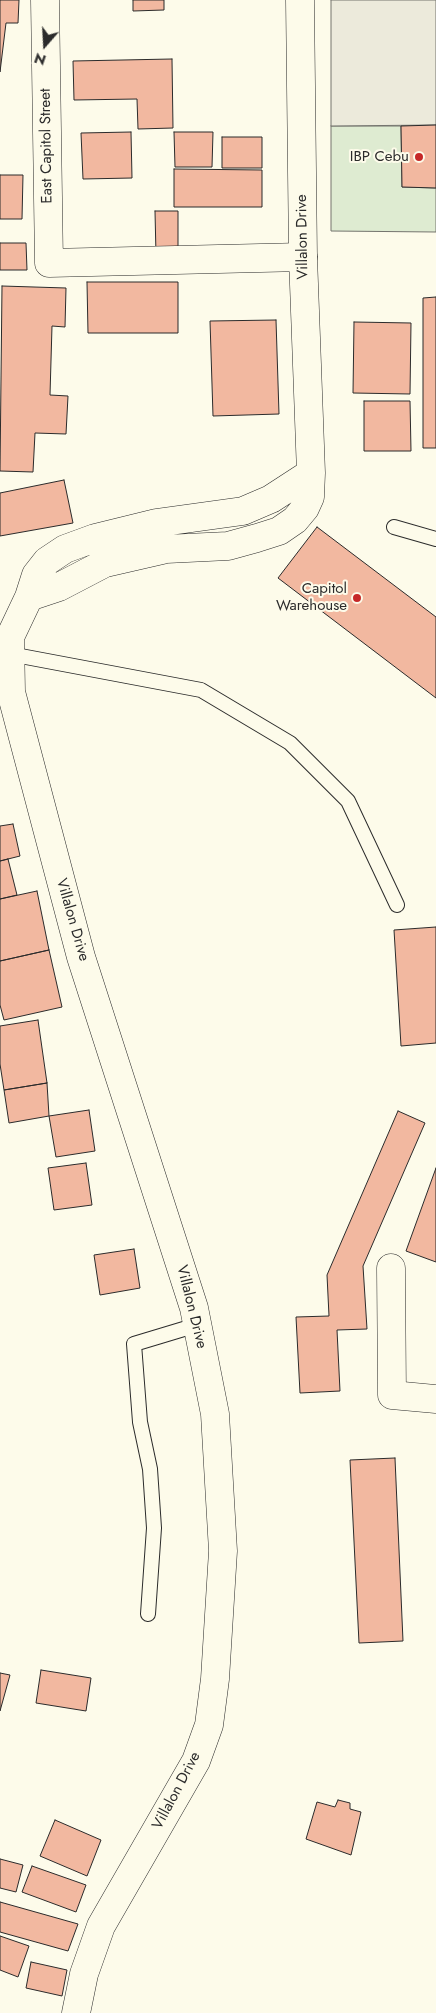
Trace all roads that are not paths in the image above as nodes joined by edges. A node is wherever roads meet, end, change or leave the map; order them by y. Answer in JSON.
{"nodes":[{"id":1,"x":44,"y":0,"type":"edge"},
{"id":2,"x":300,"y":0,"type":"edge"},
{"id":3,"x":303,"y":258,"type":"junction"},
{"id":4,"x":394,"y":527,"type":"dead end"},
{"id":5,"x":436,"y":539,"type":"edge"},
{"id":6,"x":10,"y":654,"type":"junction"},
{"id":7,"x":6,"y":699,"type":"edge"},
{"id":8,"x":397,"y":906,"type":"dead end"},
{"id":9,"x":392,"y":1268,"type":"dead end"},
{"id":10,"x":197,"y":1325,"type":"junction"},
{"id":11,"x":436,"y":1399,"type":"edge"},
{"id":12,"x":148,"y":1614,"type":"dead end"},
{"id":13,"x":76,"y":2013,"type":"edge"}],
"edges":[{"from":1,"to":3,"type":"street","name":"East Capitol Street"},
{"from":2,"to":3,"type":"street","name":"Villalon Drive"},
{"from":3,"to":6,"type":"street","name":"Villalon Drive"},
{"from":4,"to":5,"type":"lane"},
{"from":6,"to":7,"type":"street","name":"Villalon Drive"},
{"from":6,"to":8,"type":"lane"},
{"from":7,"to":10,"type":"street","name":"Villalon Drive"},
{"from":9,"to":11,"type":"street"},
{"from":10,"to":12,"type":"lane"},
{"from":10,"to":13,"type":"street","name":"Villalon Drive"}]}
